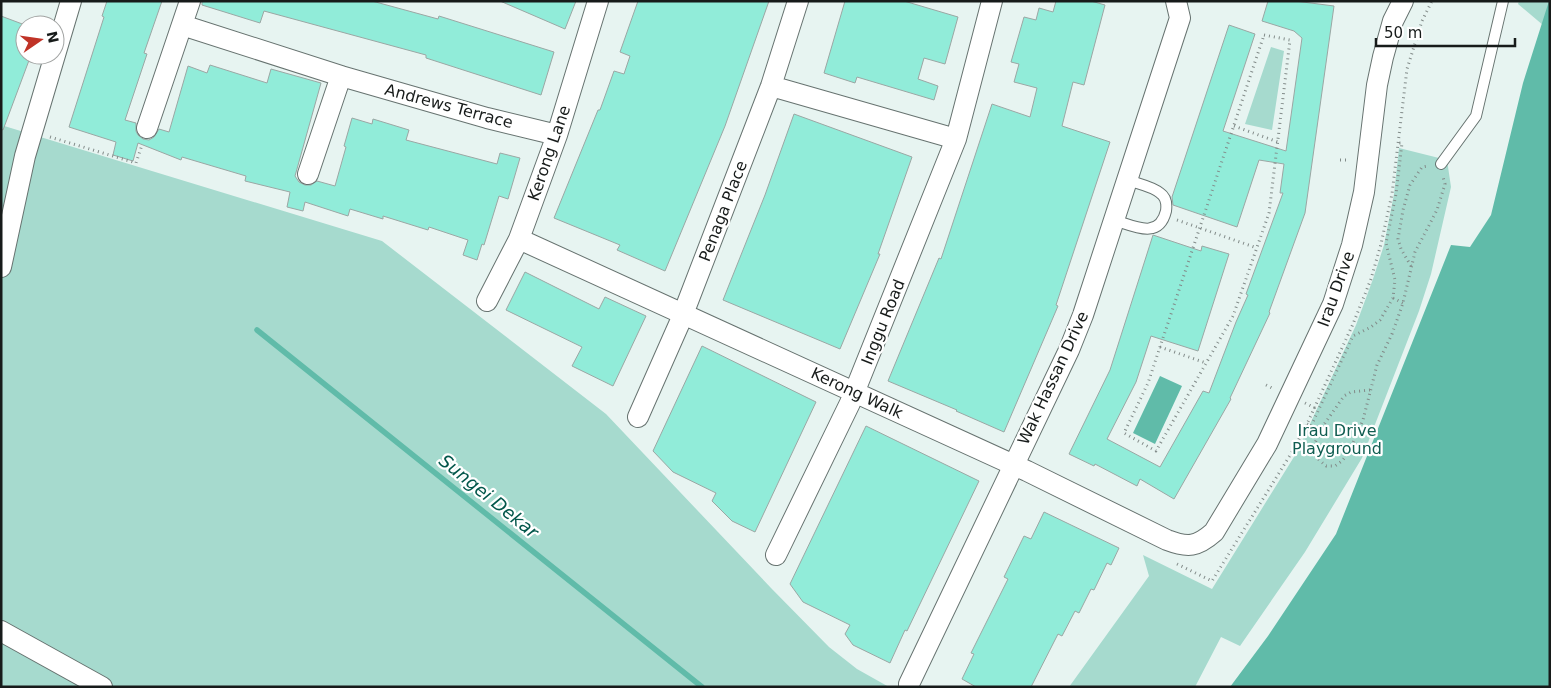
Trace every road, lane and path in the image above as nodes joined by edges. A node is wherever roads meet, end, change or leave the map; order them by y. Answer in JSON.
{"nodes":[{"id":1,"x":190,"y":1,"type":"edge"},
{"id":2,"x":598,"y":1,"type":"edge"},
{"id":3,"x":798,"y":1,"type":"edge"},
{"id":4,"x":992,"y":1,"type":"edge"},
{"id":5,"x":1176,"y":1,"type":"edge"},
{"id":6,"x":1403,"y":1,"type":"edge"},
{"id":7,"x":1503,"y":1,"type":"edge"},
{"id":8,"x":66,"y":4,"type":"edge"},
{"id":9,"x":182,"y":25,"type":"junction"},
{"id":10,"x":341,"y":76,"type":"junction"},
{"id":11,"x":771,"y":86,"type":"junction"},
{"id":12,"x":1234,"y":126,"type":"junction"},
{"id":13,"x":147,"y":128,"type":"joint"},
{"id":14,"x":42,"y":134,"type":"dead end"},
{"id":15,"x":557,"y":135,"type":"junction"},
{"id":16,"x":956,"y":139,"type":"junction"},
{"id":17,"x":1278,"y":142,"type":"junction"},
{"id":18,"x":1397,"y":143,"type":"dead end"},
{"id":19,"x":1353,"y":160,"type":"dead end"},
{"id":20,"x":1441,"y":164,"type":"junction"},
{"id":21,"x":1352,"y":168,"type":"dead end"},
{"id":22,"x":308,"y":174,"type":"dead end"},
{"id":23,"x":1128,"y":180,"type":"junction"},
{"id":24,"x":1164,"y":216,"type":"junction"},
{"id":25,"x":1114,"y":220,"type":"junction"},
{"id":26,"x":1200,"y":228,"type":"junction"},
{"id":27,"x":519,"y":239,"type":"junction"},
{"id":28,"x":1257,"y":248,"type":"junction"},
{"id":29,"x":1411,"y":266,"type":"junction"},
{"id":30,"x":1,"y":267,"type":"edge"},
{"id":31,"x":1393,"y":298,"type":"junction"},
{"id":32,"x":488,"y":301,"type":"dead end"},
{"id":33,"x":1403,"y":303,"type":"junction"},
{"id":34,"x":683,"y":314,"type":"junction"},
{"id":35,"x":1160,"y":347,"type":"junction"},
{"id":36,"x":1206,"y":363,"type":"junction"},
{"id":37,"x":1278,"y":383,"type":"dead end"},
{"id":38,"x":1370,"y":390,"type":"junction"},
{"id":39,"x":854,"y":392,"type":"junction"},
{"id":40,"x":1270,"y":398,"type":"dead end"},
{"id":41,"x":638,"y":417,"type":"dead end"},
{"id":42,"x":1308,"y":424,"type":"dead end"},
{"id":43,"x":1013,"y":465,"type":"junction"},
{"id":44,"x":1194,"y":545,"type":"joint"},
{"id":45,"x":776,"y":555,"type":"dead end"},
{"id":46,"x":1,"y":631,"type":"edge"},
{"id":47,"x":909,"y":684,"type":"dead end"},
{"id":48,"x":102,"y":687,"type":"edge"}],
"edges":[{"from":1,"to":9,"type":"street"},
{"from":2,"to":15,"type":"street","name":"Kerong Lane"},
{"from":3,"to":11,"type":"street","name":"Penaga Place"},
{"from":4,"to":16,"type":"street","name":"Inggu Road"},
{"from":5,"to":23,"type":"street","name":"Wak Hassan Drive"},
{"from":6,"to":44,"type":"street","name":"Irau Drive"},
{"from":7,"to":20,"type":"lane"},
{"from":8,"to":30,"type":"street"},
{"from":9,"to":10,"type":"street","name":"Andrews Terrace"},
{"from":9,"to":13,"type":"street"},
{"from":10,"to":15,"type":"street","name":"Andrews Terrace"},
{"from":10,"to":22,"type":"street"},
{"from":11,"to":16,"type":"street"},
{"from":11,"to":34,"type":"street","name":"Penaga Place"},
{"from":12,"to":17,"type":"path"},
{"from":12,"to":17,"type":"path"},
{"from":12,"to":26,"type":"path"},
{"from":13,"to":14,"type":"path"},
{"from":15,"to":27,"type":"street","name":"Kerong Lane"},
{"from":16,"to":39,"type":"street","name":"Inggu Road"},
{"from":17,"to":28,"type":"path"},
{"from":18,"to":31,"type":"path"},
{"from":19,"to":21,"type":"path"},
{"from":20,"to":29,"type":"path"},
{"from":20,"to":29,"type":"path"},
{"from":23,"to":24,"type":"lane"},
{"from":23,"to":25,"type":"street","name":"Wak Hassan Drive"},
{"from":24,"to":25,"type":"lane"},
{"from":24,"to":26,"type":"path"},
{"from":25,"to":43,"type":"street","name":"Wak Hassan Drive"},
{"from":26,"to":28,"type":"path"},
{"from":26,"to":35,"type":"path"},
{"from":27,"to":32,"type":"street","name":"Kerong Lane"},
{"from":27,"to":34,"type":"street","name":"Kerong Walk"},
{"from":28,"to":36,"type":"path"},
{"from":29,"to":33,"type":"path"},
{"from":31,"to":33,"type":"path"},
{"from":31,"to":42,"type":"path"},
{"from":33,"to":38,"type":"path"},
{"from":34,"to":39,"type":"street","name":"Kerong Walk"},
{"from":34,"to":41,"type":"street","name":"Penaga Place"},
{"from":35,"to":36,"type":"path"},
{"from":35,"to":36,"type":"path"},
{"from":37,"to":40,"type":"path"},
{"from":38,"to":38,"type":"path"},
{"from":39,"to":43,"type":"street","name":"Kerong Walk"},
{"from":39,"to":45,"type":"street","name":"Inggu Road"},
{"from":43,"to":44,"type":"street","name":"Kerong Walk"},
{"from":43,"to":47,"type":"street","name":"Wak Hassan Drive"},
{"from":46,"to":48,"type":"street"}]}
